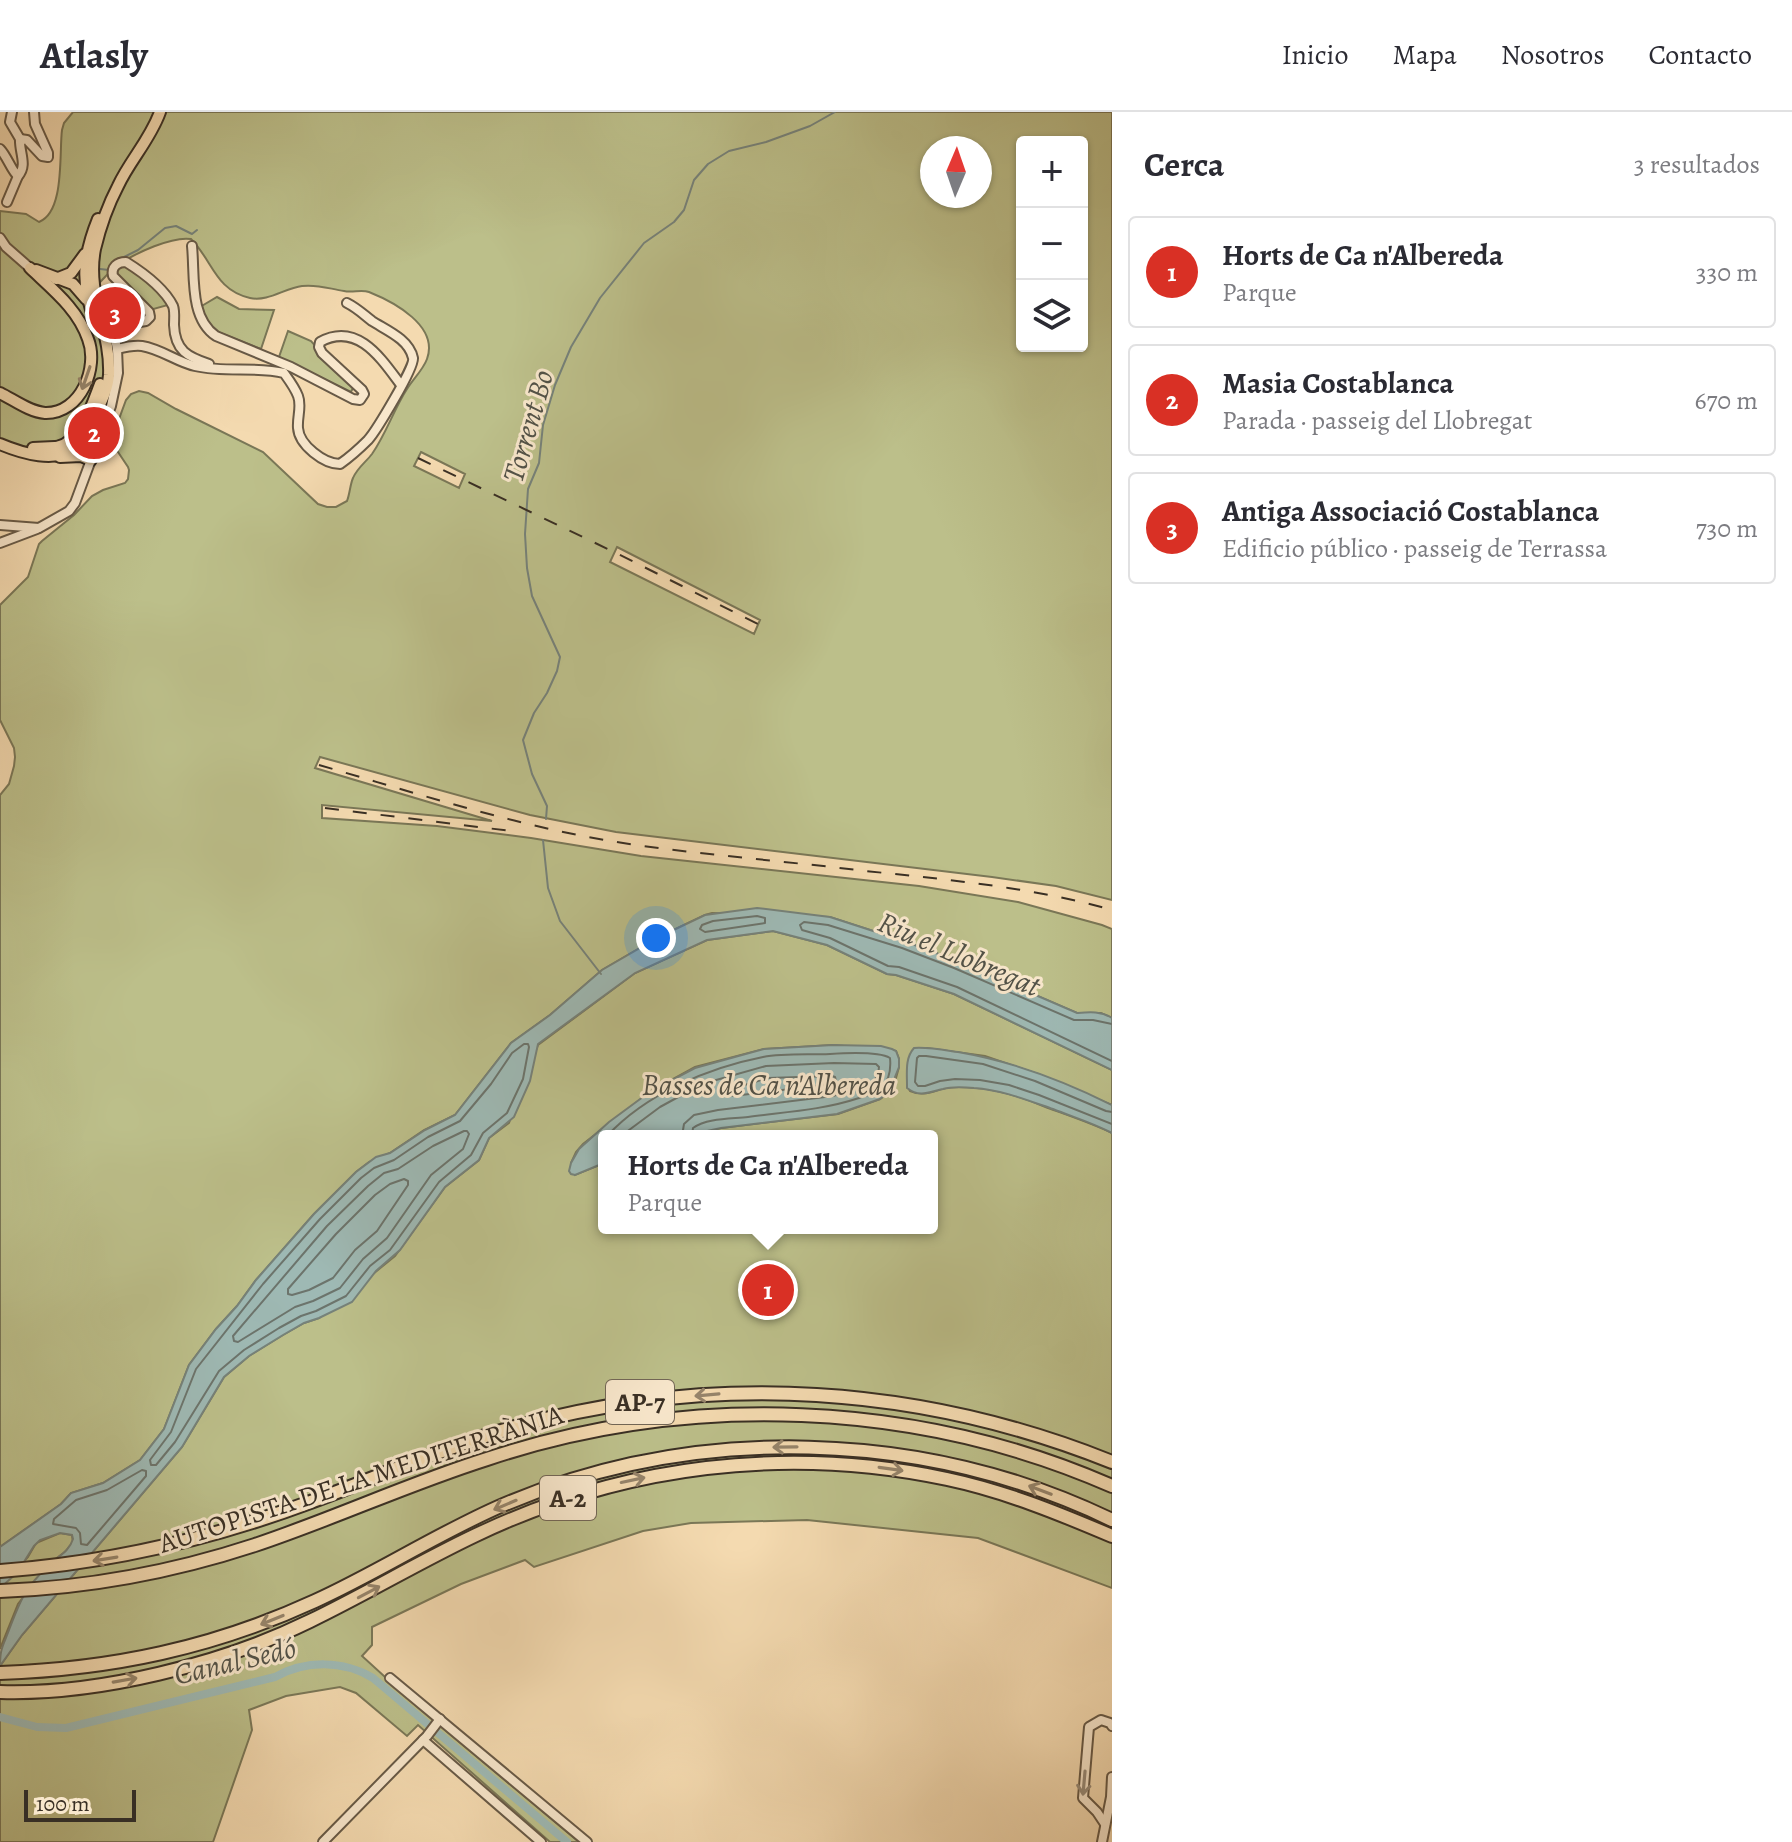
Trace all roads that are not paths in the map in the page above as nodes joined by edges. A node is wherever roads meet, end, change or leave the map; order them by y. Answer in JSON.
{"nodes":[{"id":1,"x":12,"y":112,"type":"edge"},
{"id":2,"x":34,"y":112,"type":"edge"},
{"id":3,"x":160,"y":112,"type":"edge"},
{"id":4,"x":20,"y":139,"type":"junction"},
{"id":5,"x":0,"y":149,"type":"edge"},
{"id":6,"x":18,"y":176,"type":"junction"},
{"id":7,"x":117,"y":186,"type":"junction"},
{"id":8,"x":7,"y":202,"type":"dead end"},
{"id":9,"x":0,"y":238,"type":"edge"},
{"id":10,"x":192,"y":246,"type":"dead end"},
{"id":11,"x":88,"y":250,"type":"junction"},
{"id":12,"x":93,"y":262,"type":"junction"},
{"id":13,"x":30,"y":268,"type":"joint"},
{"id":14,"x":85,"y":278,"type":"junction"},
{"id":15,"x":72,"y":279,"type":"junction"},
{"id":16,"x":53,"y":282,"type":"junction"},
{"id":17,"x":91,"y":299,"type":"junction"},
{"id":18,"x":347,"y":303,"type":"dead end"},
{"id":19,"x":111,"y":346,"type":"junction"},
{"id":20,"x":108,"y":364,"type":"junction"},
{"id":21,"x":224,"y":369,"type":"junction"},
{"id":22,"x":287,"y":370,"type":"junction"},
{"id":23,"x":401,"y":385,"type":"junction"},
{"id":24,"x":0,"y":393,"type":"edge"},
{"id":25,"x":84,"y":420,"type":"junction"},
{"id":26,"x":0,"y":442,"type":"edge"},
{"id":27,"x":54,"y":451,"type":"junction"},
{"id":28,"x":86,"y":454,"type":"junction"},
{"id":29,"x":0,"y":525,"type":"edge"},
{"id":30,"x":39,"y":528,"type":"junction"},
{"id":31,"x":0,"y":543,"type":"edge"},
{"id":32,"x":1112,"y":1462,"type":"edge"},
{"id":33,"x":1112,"y":1486,"type":"edge"},
{"id":34,"x":1112,"y":1520,"type":"edge"},
{"id":35,"x":1112,"y":1536,"type":"edge"},
{"id":36,"x":0,"y":1571,"type":"edge"},
{"id":37,"x":0,"y":1591,"type":"edge"},
{"id":38,"x":0,"y":1673,"type":"edge"},
{"id":39,"x":390,"y":1678,"type":"dead end"},
{"id":40,"x":0,"y":1692,"type":"edge"},
{"id":41,"x":438,"y":1721,"type":"junction"},
{"id":42,"x":1112,"y":1726,"type":"edge"},
{"id":43,"x":425,"y":1738,"type":"junction"},
{"id":44,"x":1112,"y":1777,"type":"edge"},
{"id":45,"x":1111,"y":1797,"type":"edge"},
{"id":46,"x":1091,"y":1806,"type":"junction"},
{"id":47,"x":1105,"y":1824,"type":"junction"},
{"id":48,"x":323,"y":1842,"type":"edge"},
{"id":49,"x":541,"y":1842,"type":"edge"},
{"id":50,"x":587,"y":1842,"type":"edge"},
{"id":51,"x":1102,"y":1842,"type":"edge"}],
"edges":[{"from":1,"to":4,"type":"street"},
{"from":2,"to":4,"type":"street"},
{"from":3,"to":7,"type":"main road"},
{"from":4,"to":6,"type":"street"},
{"from":5,"to":6,"type":"street"},
{"from":6,"to":8,"type":"street"},
{"from":7,"to":11,"type":"main road"},
{"from":7,"to":12,"type":"main road"},
{"from":9,"to":13,"type":"street"},
{"from":10,"to":22,"type":"street"},
{"from":11,"to":14,"type":"main road"},
{"from":11,"to":15,"type":"main road"},
{"from":12,"to":14,"type":"main road"},
{"from":12,"to":17,"type":"main road"},
{"from":13,"to":16,"type":"main road"},
{"from":14,"to":15,"type":"main road"},
{"from":14,"to":17,"type":"main road"},
{"from":15,"to":16,"type":"main road"},
{"from":15,"to":17,"type":"main road"},
{"from":16,"to":24,"type":"main road","one_way":true},
{"from":17,"to":19,"type":"main road"},
{"from":18,"to":23,"type":"street"},
{"from":19,"to":20,"type":"main road"},
{"from":19,"to":21,"type":"street"},
{"from":19,"to":21,"type":"street"},
{"from":19,"to":28,"type":"street"},
{"from":20,"to":25,"type":"main road"},
{"from":20,"to":28,"type":"main road"},
{"from":21,"to":22,"type":"street"},
{"from":22,"to":23,"type":"street"},
{"from":22,"to":23,"type":"street"},
{"from":25,"to":27,"type":"main road"},
{"from":25,"to":28,"type":"main road"},
{"from":26,"to":27,"type":"main road"},
{"from":27,"to":28,"type":"main road"},
{"from":28,"to":30,"type":"street"},
{"from":29,"to":30,"type":"street"},
{"from":30,"to":31,"type":"street"},
{"from":32,"to":36,"type":"highway","name":"AUTOPISTA DE LA MEDITERRÀNIA","number":"AP-7","one_way":true},
{"from":33,"to":37,"type":"highway","name":"AUTOPISTA DE LA MEDITERRÀNIA","number":"AP-7"},
{"from":34,"to":38,"type":"highway","number":"A-2","one_way":true},
{"from":40,"to":35,"type":"highway","number":"A-2","one_way":true},
{"from":39,"to":41,"type":"street"},
{"from":41,"to":43,"type":"street"},
{"from":41,"to":50,"type":"street"},
{"from":42,"to":46,"type":"street","one_way":true},
{"from":43,"to":48,"type":"street"},
{"from":43,"to":49,"type":"street"},
{"from":44,"to":45,"type":"street"},
{"from":45,"to":46,"type":"street"},
{"from":45,"to":47,"type":"street"},
{"from":46,"to":47,"type":"street"},
{"from":47,"to":51,"type":"street"}]}
